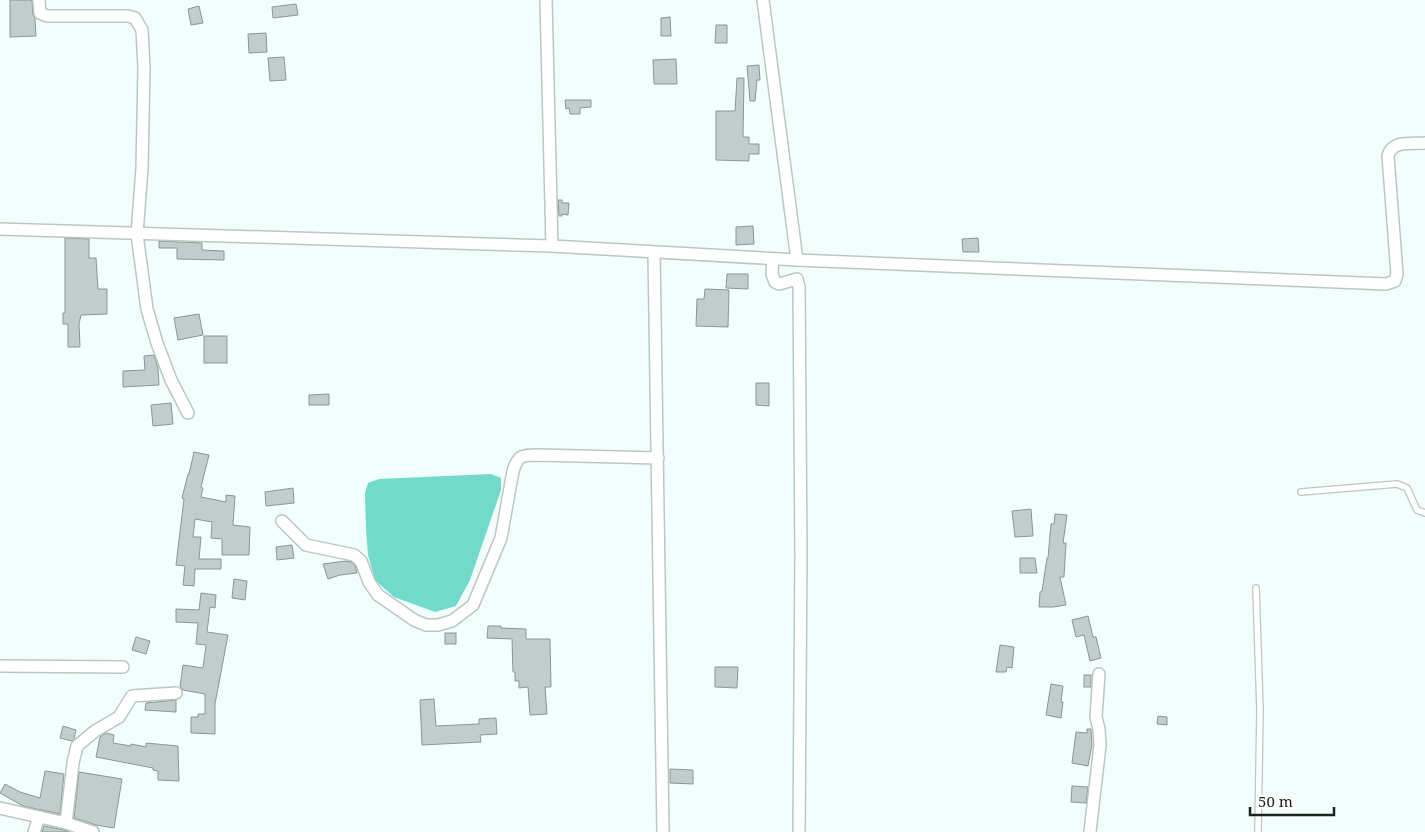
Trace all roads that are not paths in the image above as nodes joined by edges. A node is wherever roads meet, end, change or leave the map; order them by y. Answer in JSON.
{"nodes":[{"id":1,"x":39,"y":0,"type":"edge"},
{"id":2,"x":546,"y":0,"type":"edge"},
{"id":3,"x":763,"y":0,"type":"edge"},
{"id":4,"x":1425,"y":143,"type":"edge"},
{"id":5,"x":0,"y":229,"type":"edge"},
{"id":6,"x":137,"y":234,"type":"junction"},
{"id":7,"x":552,"y":246,"type":"junction"},
{"id":8,"x":654,"y":253,"type":"junction"},
{"id":9,"x":774,"y":259,"type":"junction"},
{"id":10,"x":797,"y":260,"type":"junction"},
{"id":11,"x":188,"y":413,"type":"dead end"},
{"id":12,"x":658,"y":458,"type":"junction"},
{"id":13,"x":1301,"y":492,"type":"dead end"},
{"id":14,"x":1425,"y":513,"type":"edge"},
{"id":15,"x":282,"y":521,"type":"dead end"},
{"id":16,"x":1256,"y":588,"type":"dead end"},
{"id":17,"x":0,"y":666,"type":"edge"},
{"id":18,"x":123,"y":667,"type":"dead end"},
{"id":19,"x":1100,"y":674,"type":"dead end"},
{"id":20,"x":176,"y":693,"type":"dead end"},
{"id":21,"x":0,"y":808,"type":"edge"},
{"id":22,"x":39,"y":817,"type":"junction"},
{"id":23,"x":66,"y":823,"type":"junction"},
{"id":24,"x":34,"y":832,"type":"edge"},
{"id":25,"x":93,"y":832,"type":"edge"},
{"id":26,"x":663,"y":832,"type":"edge"},
{"id":27,"x":799,"y":832,"type":"edge"},
{"id":28,"x":1090,"y":832,"type":"edge"},
{"id":29,"x":1258,"y":832,"type":"edge"}],
"edges":[{"from":1,"to":6,"type":"street"},
{"from":2,"to":7,"type":"street"},
{"from":3,"to":10,"type":"street"},
{"from":4,"to":10,"type":"street"},
{"from":5,"to":6,"type":"street"},
{"from":6,"to":7,"type":"street"},
{"from":6,"to":11,"type":"street"},
{"from":7,"to":8,"type":"street"},
{"from":8,"to":9,"type":"street"},
{"from":8,"to":12,"type":"street"},
{"from":9,"to":10,"type":"street"},
{"from":9,"to":27,"type":"street"},
{"from":12,"to":15,"type":"street"},
{"from":12,"to":26,"type":"street"},
{"from":13,"to":14,"type":"lane"},
{"from":16,"to":29,"type":"lane"},
{"from":17,"to":18,"type":"street"},
{"from":19,"to":28,"type":"street"},
{"from":20,"to":23,"type":"street"},
{"from":21,"to":22,"type":"street"},
{"from":22,"to":23,"type":"street"},
{"from":22,"to":24,"type":"street"},
{"from":23,"to":25,"type":"street"}]}
